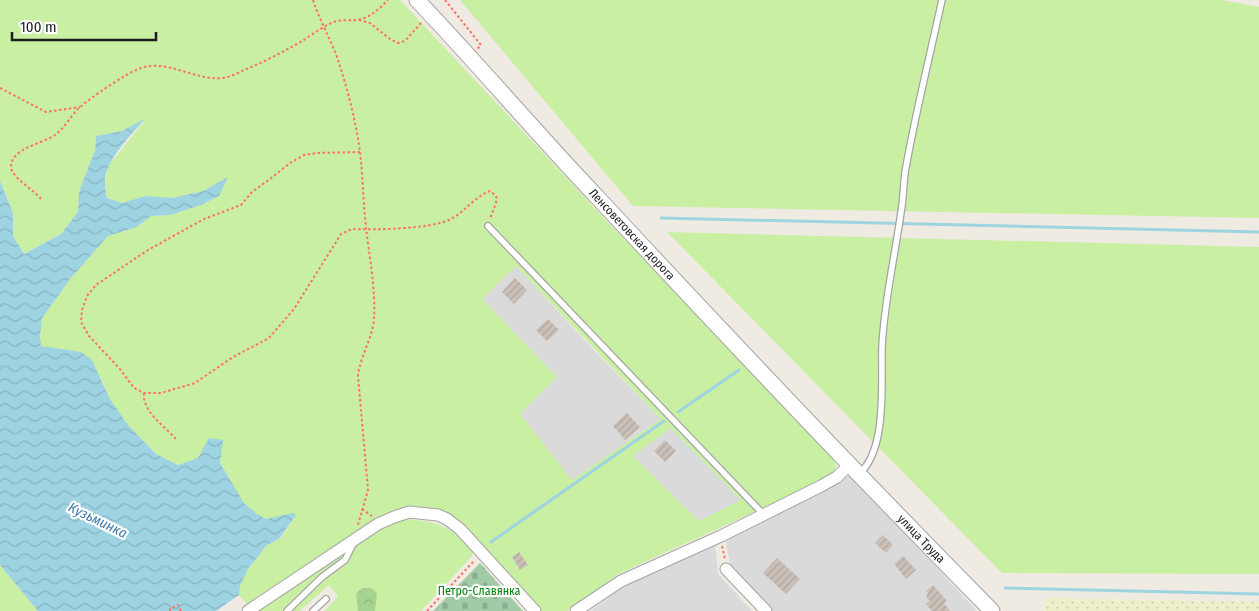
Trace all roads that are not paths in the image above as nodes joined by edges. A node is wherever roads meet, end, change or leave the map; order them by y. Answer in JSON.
{"nodes":[{"id":1,"x":417,"y":0,"type":"edge"},
{"id":2,"x":942,"y":0,"type":"edge"},
{"id":3,"x":431,"y":7,"type":"edge"},
{"id":4,"x":488,"y":226,"type":"road end"},
{"id":5,"x":856,"y":468,"type":"junction"},
{"id":6,"x":764,"y":515,"type":"junction"},
{"id":7,"x":356,"y":539,"type":"junction"},
{"id":8,"x":726,"y":568,"type":"road end"},
{"id":9,"x":326,"y":599,"type":"dead end"},
{"id":10,"x":248,"y":611,"type":"edge"},
{"id":11,"x":287,"y":611,"type":"edge"},
{"id":12,"x":313,"y":611,"type":"edge"},
{"id":13,"x":535,"y":611,"type":"edge"},
{"id":14,"x":576,"y":611,"type":"edge"},
{"id":15,"x":766,"y":611,"type":"edge"},
{"id":16,"x":992,"y":611,"type":"edge"}],
"edges":[{"from":1,"to":3,"type":"street"},
{"from":2,"to":5,"type":"lane"},
{"from":3,"to":5,"type":"street","name":"Ленсоветовская дорога"},
{"from":4,"to":6,"type":"lane"},
{"from":5,"to":6,"type":"street"},
{"from":5,"to":16,"type":"street","name":"улица Труда"},
{"from":6,"to":14,"type":"street"},
{"from":7,"to":10,"type":"street"},
{"from":7,"to":11,"type":"lane"},
{"from":7,"to":13,"type":"street"},
{"from":8,"to":15,"type":"street"},
{"from":9,"to":12,"type":"lane"}]}
